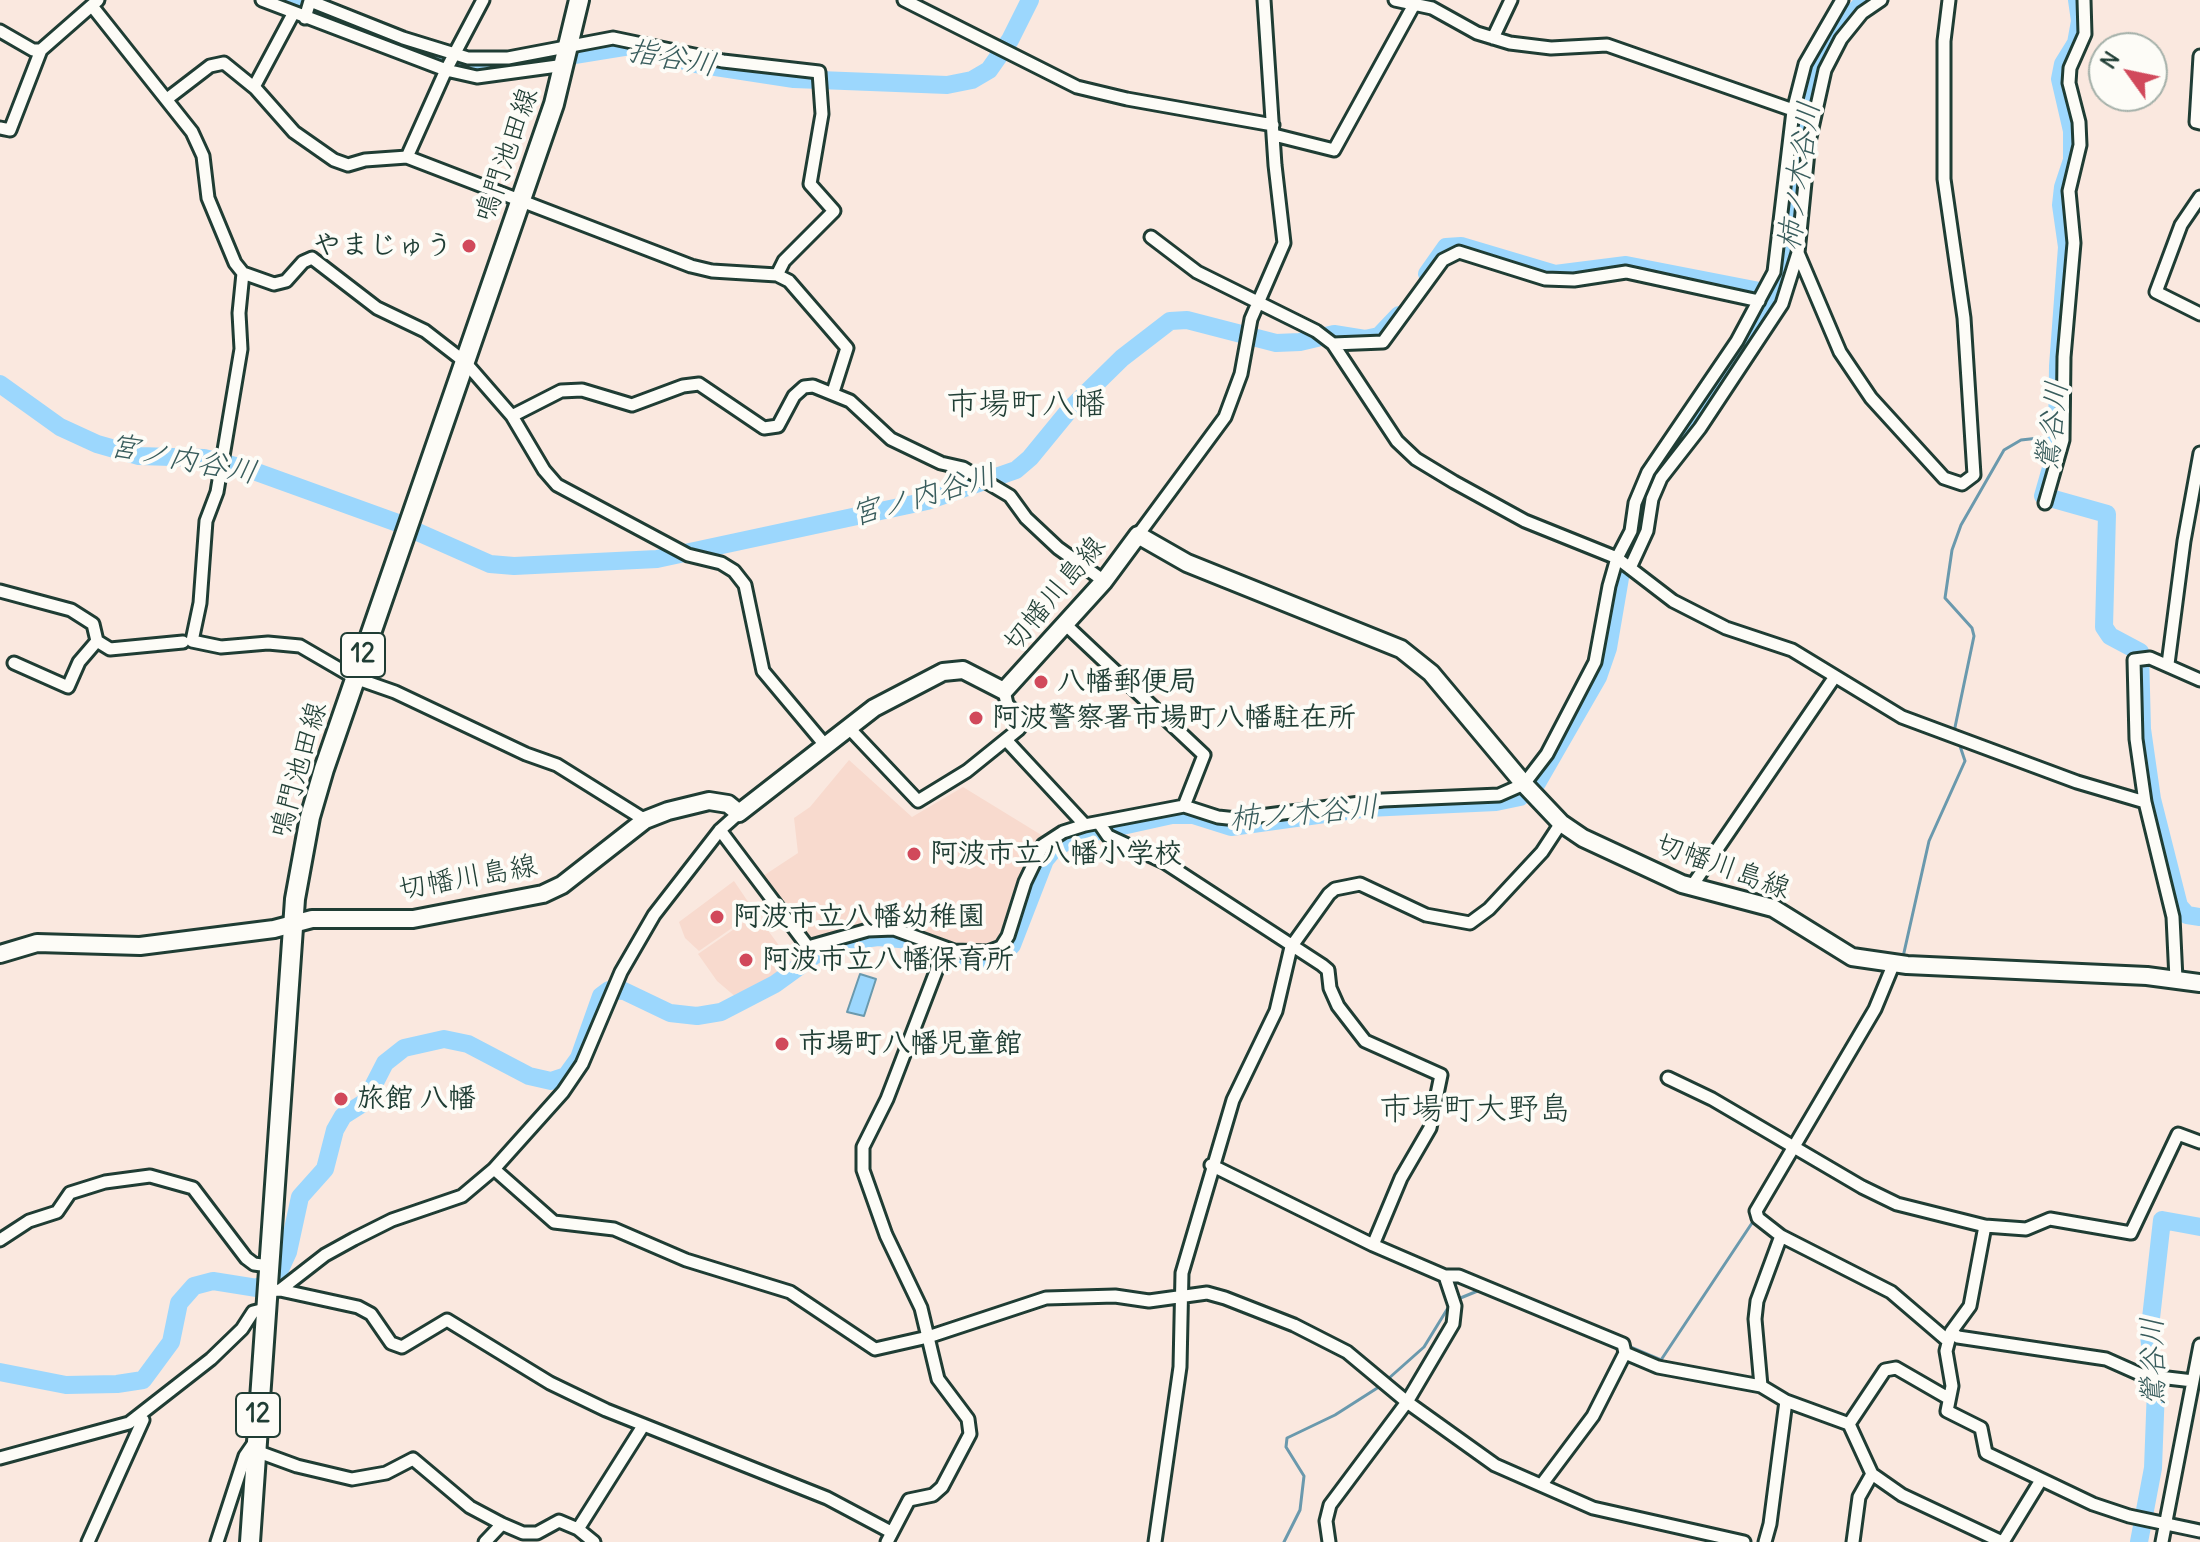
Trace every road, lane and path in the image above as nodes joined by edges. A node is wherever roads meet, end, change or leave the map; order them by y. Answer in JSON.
{"nodes":[{"id":1,"x":262,"y":0,"type":"edge"},
{"id":2,"x":483,"y":0,"type":"edge"},
{"id":3,"x":579,"y":0,"type":"edge"},
{"id":4,"x":904,"y":0,"type":"edge"},
{"id":5,"x":1264,"y":0,"type":"edge"},
{"id":6,"x":1395,"y":0,"type":"edge"},
{"id":7,"x":1511,"y":0,"type":"edge"},
{"id":8,"x":1842,"y":0,"type":"edge"},
{"id":9,"x":1881,"y":0,"type":"edge"},
{"id":10,"x":1949,"y":0,"type":"edge"},
{"id":11,"x":2084,"y":0,"type":"edge"},
{"id":12,"x":1416,"y":2,"type":"edge"},
{"id":13,"x":95,"y":3,"type":"edge"},
{"id":14,"x":303,"y":12,"type":"junction"},
{"id":15,"x":0,"y":31,"type":"edge"},
{"id":16,"x":1493,"y":38,"type":"junction"},
{"id":17,"x":41,"y":50,"type":"junction"},
{"id":18,"x":568,"y":54,"type":"junction"},
{"id":19,"x":2200,"y":56,"type":"edge"},
{"id":20,"x":450,"y":61,"type":"junction"},
{"id":21,"x":254,"y":87,"type":"junction"},
{"id":22,"x":167,"y":99,"type":"junction"},
{"id":23,"x":1795,"y":111,"type":"junction"},
{"id":24,"x":1812,"y":116,"type":"junction"},
{"id":25,"x":2200,"y":123,"type":"edge"},
{"id":26,"x":0,"y":128,"type":"edge"},
{"id":27,"x":1273,"y":130,"type":"junction"},
{"id":28,"x":407,"y":157,"type":"junction"},
{"id":29,"x":2200,"y":197,"type":"edge"},
{"id":30,"x":520,"y":202,"type":"junction"},
{"id":31,"x":1151,"y":237,"type":"dead end"},
{"id":32,"x":1798,"y":253,"type":"junction"},
{"id":33,"x":243,"y":273,"type":"junction"},
{"id":34,"x":777,"y":275,"type":"junction"},
{"id":35,"x":1256,"y":303,"type":"junction"},
{"id":36,"x":1763,"y":307,"type":"junction"},
{"id":37,"x":2200,"y":314,"type":"edge"},
{"id":38,"x":1331,"y":342,"type":"junction"},
{"id":39,"x":465,"y":362,"type":"junction"},
{"id":40,"x":833,"y":392,"type":"junction"},
{"id":41,"x":512,"y":416,"type":"junction"},
{"id":42,"x":2200,"y":453,"type":"edge"},
{"id":43,"x":2047,"y":499,"type":"dead end"},
{"id":44,"x":1138,"y":535,"type":"junction"},
{"id":45,"x":1624,"y":563,"type":"junction"},
{"id":46,"x":1104,"y":581,"type":"junction"},
{"id":47,"x":0,"y":591,"type":"edge"},
{"id":48,"x":1066,"y":625,"type":"junction"},
{"id":49,"x":97,"y":641,"type":"junction"},
{"id":50,"x":183,"y":642,"type":"dead end"},
{"id":51,"x":14,"y":663,"type":"dead end"},
{"id":52,"x":2168,"y":664,"type":"junction"},
{"id":53,"x":355,"y":678,"type":"junction"},
{"id":54,"x":1834,"y":678,"type":"junction"},
{"id":55,"x":2200,"y":680,"type":"edge"},
{"id":56,"x":1004,"y":691,"type":"junction"},
{"id":57,"x":848,"y":727,"type":"junction"},
{"id":58,"x":1007,"y":741,"type":"junction"},
{"id":59,"x":825,"y":745,"type":"junction"},
{"id":60,"x":1527,"y":788,"type":"junction"},
{"id":61,"x":2145,"y":802,"type":"junction"},
{"id":62,"x":1184,"y":806,"type":"junction"},
{"id":63,"x":739,"y":813,"type":"junction"},
{"id":64,"x":645,"y":820,"type":"junction"},
{"id":65,"x":1561,"y":823,"type":"junction"},
{"id":66,"x":1085,"y":825,"type":"junction"},
{"id":67,"x":1102,"y":828,"type":"junction"},
{"id":68,"x":720,"y":830,"type":"junction"},
{"id":69,"x":1692,"y":886,"type":"junction"},
{"id":70,"x":293,"y":924,"type":"junction"},
{"id":71,"x":1291,"y":947,"type":"junction"},
{"id":72,"x":945,"y":948,"type":"junction"},
{"id":73,"x":0,"y":954,"type":"edge"},
{"id":74,"x":1898,"y":964,"type":"junction"},
{"id":75,"x":2176,"y":979,"type":"junction"},
{"id":76,"x":2200,"y":983,"type":"edge"},
{"id":77,"x":1668,"y":1078,"type":"dead end"},
{"id":78,"x":2200,"y":1142,"type":"edge"},
{"id":79,"x":1794,"y":1149,"type":"junction"},
{"id":80,"x":1211,"y":1165,"type":"junction"},
{"id":81,"x":494,"y":1169,"type":"junction"},
{"id":82,"x":1985,"y":1226,"type":"junction"},
{"id":83,"x":1781,"y":1236,"type":"junction"},
{"id":84,"x":0,"y":1240,"type":"edge"},
{"id":85,"x":1373,"y":1245,"type":"junction"},
{"id":86,"x":1445,"y":1276,"type":"junction"},
{"id":87,"x":269,"y":1286,"type":"junction"},
{"id":88,"x":1179,"y":1295,"type":"junction"},
{"id":89,"x":1949,"y":1336,"type":"junction"},
{"id":90,"x":928,"y":1337,"type":"junction"},
{"id":91,"x":2200,"y":1345,"type":"edge"},
{"id":92,"x":1624,"y":1348,"type":"junction"},
{"id":93,"x":2193,"y":1381,"type":"junction"},
{"id":94,"x":1761,"y":1386,"type":"junction"},
{"id":95,"x":1948,"y":1398,"type":"junction"},
{"id":96,"x":1786,"y":1401,"type":"junction"},
{"id":97,"x":1407,"y":1402,"type":"junction"},
{"id":98,"x":139,"y":1417,"type":"junction"},
{"id":99,"x":1849,"y":1424,"type":"junction"},
{"id":100,"x":643,"y":1426,"type":"junction"},
{"id":101,"x":257,"y":1445,"type":"junction"},
{"id":102,"x":0,"y":1458,"type":"edge"},
{"id":103,"x":1872,"y":1474,"type":"junction"},
{"id":104,"x":2041,"y":1480,"type":"junction"},
{"id":105,"x":1542,"y":1484,"type":"junction"},
{"id":106,"x":2165,"y":1522,"type":"junction"},
{"id":107,"x":502,"y":1524,"type":"junction"},
{"id":108,"x":578,"y":1529,"type":"junction"},
{"id":109,"x":2200,"y":1531,"type":"edge"},
{"id":110,"x":889,"y":1537,"type":"edge"},
{"id":111,"x":88,"y":1542,"type":"edge"},
{"id":112,"x":217,"y":1542,"type":"edge"},
{"id":113,"x":250,"y":1542,"type":"edge"},
{"id":114,"x":485,"y":1542,"type":"edge"},
{"id":115,"x":594,"y":1542,"type":"edge"},
{"id":116,"x":1155,"y":1542,"type":"edge"},
{"id":117,"x":1329,"y":1542,"type":"edge"},
{"id":118,"x":1744,"y":1542,"type":"edge"},
{"id":119,"x":1765,"y":1542,"type":"edge"},
{"id":120,"x":1853,"y":1542,"type":"edge"},
{"id":121,"x":2002,"y":1542,"type":"edge"},
{"id":122,"x":2162,"y":1542,"type":"edge"}],
"edges":[{"from":1,"to":14,"type":"street"},
{"from":2,"to":20,"type":"street"},
{"from":3,"to":18,"type":"main road","name":"鳴門池田線","number":"12"},
{"from":4,"to":27,"type":"street"},
{"from":5,"to":27,"type":"street"},
{"from":6,"to":12,"type":"street"},
{"from":7,"to":16,"type":"street"},
{"from":8,"to":23,"type":"street"},
{"from":9,"to":24,"type":"street"},
{"from":10,"to":32,"type":"street"},
{"from":11,"to":43,"type":"street"},
{"from":12,"to":16,"type":"street"},
{"from":12,"to":27,"type":"street"},
{"from":13,"to":17,"type":"street"},
{"from":13,"to":22,"type":"street"},
{"from":14,"to":20,"type":"street"},
{"from":14,"to":20,"type":"street"},
{"from":14,"to":21,"type":"street"},
{"from":15,"to":17,"type":"street"},
{"from":16,"to":23,"type":"street"},
{"from":17,"to":26,"type":"street"},
{"from":18,"to":20,"type":"street"},
{"from":18,"to":20,"type":"street"},
{"from":18,"to":30,"type":"main road","name":"鳴門池田線","number":"12"},
{"from":18,"to":34,"type":"street"},
{"from":19,"to":25,"type":"street"},
{"from":20,"to":28,"type":"street"},
{"from":21,"to":22,"type":"street"},
{"from":21,"to":28,"type":"street"},
{"from":22,"to":33,"type":"street"},
{"from":23,"to":24,"type":"street"},
{"from":23,"to":36,"type":"street"},
{"from":24,"to":32,"type":"street"},
{"from":27,"to":35,"type":"street"},
{"from":28,"to":30,"type":"street"},
{"from":29,"to":37,"type":"street"},
{"from":30,"to":34,"type":"street"},
{"from":30,"to":39,"type":"main road","name":"鳴門池田線","number":"12"},
{"from":31,"to":35,"type":"street"},
{"from":32,"to":36,"type":"street"},
{"from":33,"to":39,"type":"street"},
{"from":33,"to":53,"type":"street"},
{"from":34,"to":40,"type":"street"},
{"from":35,"to":38,"type":"street"},
{"from":35,"to":44,"type":"street"},
{"from":36,"to":38,"type":"street"},
{"from":36,"to":45,"type":"street"},
{"from":36,"to":45,"type":"street"},
{"from":38,"to":45,"type":"street"},
{"from":39,"to":41,"type":"street"},
{"from":39,"to":53,"type":"main road","name":"鳴門池田線","number":"12"},
{"from":40,"to":41,"type":"street"},
{"from":40,"to":46,"type":"street"},
{"from":41,"to":59,"type":"street"},
{"from":42,"to":52,"type":"street"},
{"from":44,"to":46,"type":"main road","name":"切幡川島線"},
{"from":44,"to":60,"type":"main road","name":"切幡川島線"},
{"from":45,"to":54,"type":"street"},
{"from":45,"to":60,"type":"street"},
{"from":46,"to":48,"type":"main road","name":"切幡川島線"},
{"from":47,"to":49,"type":"street"},
{"from":48,"to":56,"type":"main road","name":"切幡川島線"},
{"from":48,"to":62,"type":"street"},
{"from":49,"to":50,"type":"street"},
{"from":49,"to":51,"type":"street"},
{"from":52,"to":55,"type":"street"},
{"from":52,"to":61,"type":"street"},
{"from":53,"to":64,"type":"street"},
{"from":53,"to":70,"type":"main road","name":"鳴門池田線","number":"12"},
{"from":54,"to":61,"type":"street"},
{"from":54,"to":69,"type":"street"},
{"from":56,"to":57,"type":"main road","name":"切幡川島線"},
{"from":56,"to":58,"type":"street"},
{"from":57,"to":58,"type":"street"},
{"from":57,"to":59,"type":"main road","name":"切幡川島線"},
{"from":58,"to":66,"type":"street"},
{"from":59,"to":63,"type":"main road","name":"切幡川島線"},
{"from":60,"to":62,"type":"street"},
{"from":60,"to":65,"type":"main road","name":"切幡川島線"},
{"from":61,"to":75,"type":"street"},
{"from":62,"to":67,"type":"street"},
{"from":63,"to":64,"type":"main road","name":"切幡川島線"},
{"from":63,"to":68,"type":"street"},
{"from":64,"to":70,"type":"main road","name":"切幡川島線"},
{"from":65,"to":69,"type":"main road","name":"切幡川島線"},
{"from":65,"to":71,"type":"street"},
{"from":66,"to":67,"type":"street"},
{"from":66,"to":72,"type":"street"},
{"from":67,"to":71,"type":"street"},
{"from":68,"to":72,"type":"street"},
{"from":68,"to":81,"type":"street"},
{"from":69,"to":74,"type":"main road","name":"切幡川島線"},
{"from":70,"to":73,"type":"main road","name":"切幡川島線"},
{"from":70,"to":87,"type":"main road","name":"鳴門池田線","number":"12"},
{"from":71,"to":80,"type":"street"},
{"from":71,"to":85,"type":"street"},
{"from":72,"to":90,"type":"street"},
{"from":74,"to":75,"type":"main road","name":"切幡川島線"},
{"from":74,"to":79,"type":"street"},
{"from":75,"to":76,"type":"main road","name":"切幡川島線"},
{"from":77,"to":79,"type":"street"},
{"from":78,"to":82,"type":"street"},
{"from":79,"to":82,"type":"street"},
{"from":79,"to":83,"type":"street"},
{"from":80,"to":85,"type":"street"},
{"from":80,"to":88,"type":"street"},
{"from":81,"to":87,"type":"street"},
{"from":81,"to":90,"type":"street"},
{"from":82,"to":89,"type":"street"},
{"from":83,"to":89,"type":"street"},
{"from":83,"to":94,"type":"street"},
{"from":84,"to":87,"type":"street"},
{"from":85,"to":86,"type":"street"},
{"from":86,"to":92,"type":"street"},
{"from":86,"to":97,"type":"street"},
{"from":87,"to":98,"type":"street"},
{"from":87,"to":100,"type":"street"},
{"from":87,"to":101,"type":"main road","name":"鳴門池田線","number":"12"},
{"from":88,"to":90,"type":"street"},
{"from":88,"to":97,"type":"street"},
{"from":88,"to":116,"type":"street"},
{"from":89,"to":93,"type":"street"},
{"from":89,"to":95,"type":"street"},
{"from":90,"to":110,"type":"street"},
{"from":91,"to":93,"type":"street"},
{"from":92,"to":94,"type":"street"},
{"from":92,"to":105,"type":"street"},
{"from":93,"to":106,"type":"street"},
{"from":94,"to":96,"type":"street"},
{"from":95,"to":99,"type":"street"},
{"from":95,"to":104,"type":"street"},
{"from":96,"to":99,"type":"street"},
{"from":96,"to":119,"type":"street"},
{"from":97,"to":105,"type":"street"},
{"from":97,"to":117,"type":"street"},
{"from":98,"to":102,"type":"street"},
{"from":98,"to":111,"type":"street"},
{"from":99,"to":103,"type":"street"},
{"from":100,"to":108,"type":"street"},
{"from":100,"to":110,"type":"street"},
{"from":101,"to":107,"type":"street"},
{"from":101,"to":112,"type":"street"},
{"from":101,"to":113,"type":"main road","name":"鳴門池田線","number":"12"},
{"from":103,"to":120,"type":"street"},
{"from":103,"to":121,"type":"street"},
{"from":104,"to":106,"type":"street"},
{"from":104,"to":121,"type":"street"},
{"from":105,"to":118,"type":"street"},
{"from":106,"to":109,"type":"street"},
{"from":106,"to":122,"type":"street"},
{"from":107,"to":108,"type":"street"},
{"from":107,"to":114,"type":"street"},
{"from":108,"to":115,"type":"street"}]}
